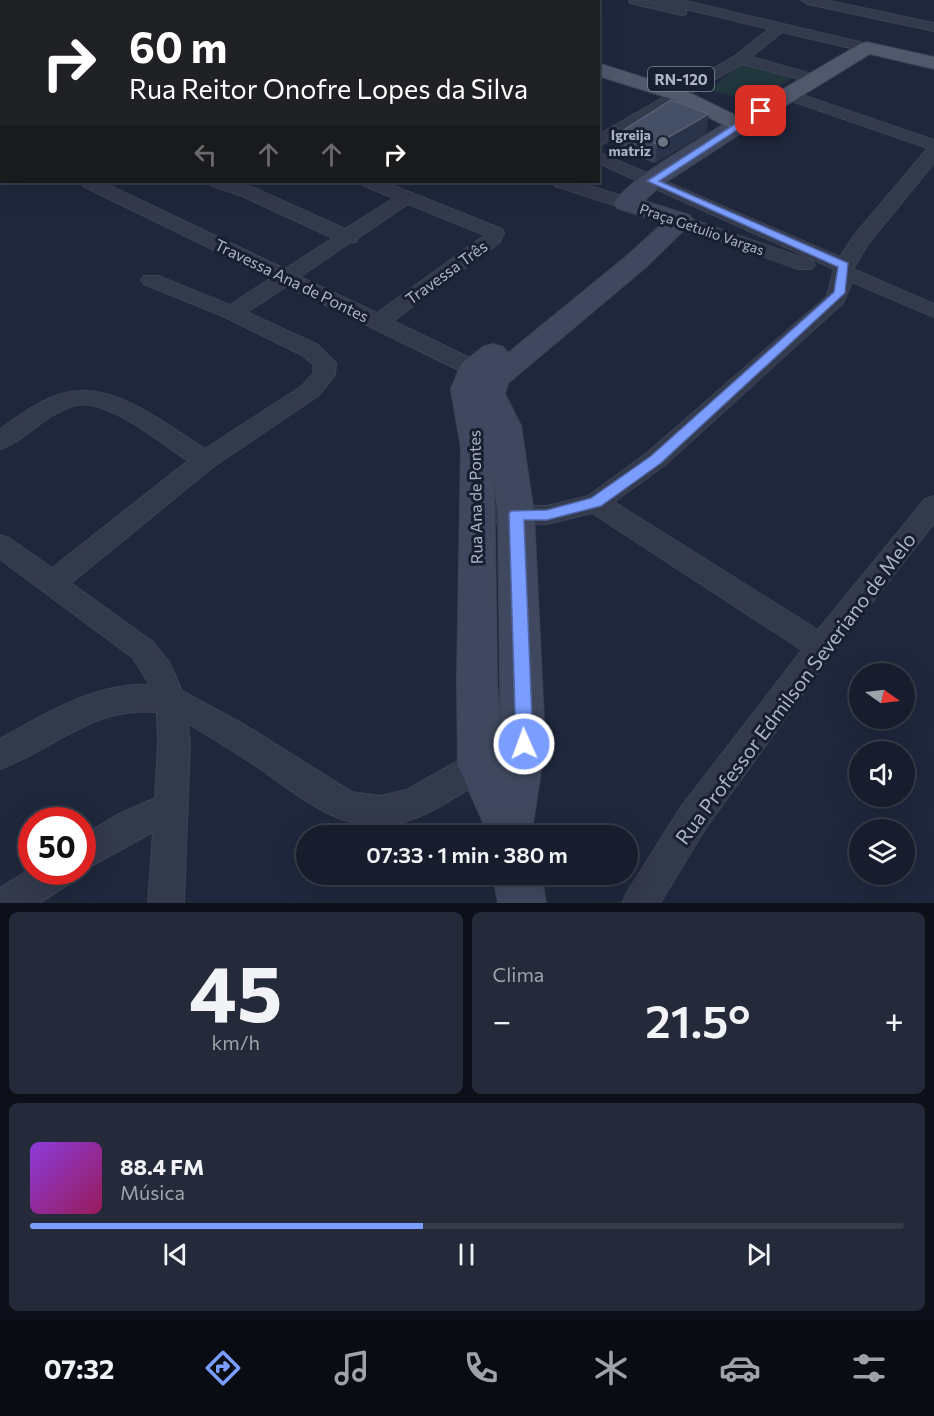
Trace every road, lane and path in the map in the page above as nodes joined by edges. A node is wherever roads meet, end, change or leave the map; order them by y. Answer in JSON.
{"nodes":[{"id":1,"x":635,"y":0,"type":"edge"},
{"id":2,"x":666,"y":0,"type":"edge"},
{"id":3,"x":807,"y":0,"type":"edge"},
{"id":4,"x":934,"y":27,"type":"edge"},
{"id":5,"x":778,"y":29,"type":"junction"},
{"id":6,"x":867,"y":48,"type":"junction"},
{"id":7,"x":600,"y":55,"type":"edge"},
{"id":8,"x":740,"y":59,"type":"junction"},
{"id":9,"x":934,"y":63,"type":"edge"},
{"id":10,"x":600,"y":70,"type":"edge"},
{"id":11,"x":814,"y":79,"type":"junction"},
{"id":12,"x":698,"y":84,"type":"junction"},
{"id":13,"x":719,"y":93,"type":"dead end"},
{"id":14,"x":679,"y":95,"type":"junction"},
{"id":15,"x":788,"y":95,"type":"junction"},
{"id":16,"x":740,"y":102,"type":"dead end"},
{"id":17,"x":761,"y":111,"type":"junction"},
{"id":18,"x":738,"y":125,"type":"junction"},
{"id":19,"x":600,"y":141,"type":"edge"},
{"id":20,"x":934,"y":145,"type":"edge"},
{"id":21,"x":934,"y":152,"type":"edge"},
{"id":22,"x":600,"y":158,"type":"edge"},
{"id":23,"x":652,"y":181,"type":"junction"},
{"id":24,"x":91,"y":183,"type":"edge"},
{"id":25,"x":221,"y":183,"type":"edge"},
{"id":26,"x":372,"y":183,"type":"edge"},
{"id":27,"x":564,"y":183,"type":"edge"},
{"id":28,"x":407,"y":197,"type":"junction"},
{"id":29,"x":626,"y":203,"type":"junction"},
{"id":30,"x":671,"y":217,"type":"junction"},
{"id":31,"x":349,"y":238,"type":"junction"},
{"id":32,"x":842,"y":272,"type":"junction"},
{"id":33,"x":285,"y":278,"type":"junction"},
{"id":34,"x":151,"y":280,"type":"dead end"},
{"id":35,"x":934,"y":311,"type":"edge"},
{"id":36,"x":232,"y":313,"type":"junction"},
{"id":37,"x":378,"y":322,"type":"junction"},
{"id":38,"x":484,"y":374,"type":"junction"},
{"id":39,"x":0,"y":441,"type":"edge"},
{"id":40,"x":205,"y":460,"type":"junction"},
{"id":41,"x":596,"y":502,"type":"junction"},
{"id":42,"x":934,"y":505,"type":"edge"},
{"id":43,"x":477,"y":514,"type":"junction"},
{"id":44,"x":516,"y":514,"type":"junction"},
{"id":45,"x":0,"y":545,"type":"edge"},
{"id":46,"x":51,"y":584,"type":"junction"},
{"id":47,"x":477,"y":623,"type":"junction"},
{"id":48,"x":520,"y":623,"type":"junction"},
{"id":49,"x":821,"y":647,"type":"junction"},
{"id":50,"x":171,"y":700,"type":"junction"},
{"id":51,"x":524,"y":744,"type":"junction"},
{"id":52,"x":0,"y":755,"type":"edge"},
{"id":53,"x":480,"y":765,"type":"junction"},
{"id":54,"x":171,"y":807,"type":"junction"},
{"id":55,"x":507,"y":825,"type":"edge"},
{"id":56,"x":511,"y":825,"type":"edge"},
{"id":57,"x":96,"y":846,"type":"edge"},
{"id":58,"x":37,"y":885,"type":"edge"},
{"id":59,"x":519,"y":885,"type":"edge"},
{"id":60,"x":9,"y":903,"type":"edge"},
{"id":61,"x":166,"y":903,"type":"edge"},
{"id":62,"x":522,"y":903,"type":"edge"},
{"id":63,"x":640,"y":903,"type":"edge"}],
"edges":[{"from":1,"to":5,"type":"street"},
{"from":2,"to":5,"type":"street"},
{"from":3,"to":4,"type":"street"},
{"from":5,"to":6,"type":"street"},
{"from":5,"to":8,"type":"street"},
{"from":6,"to":9,"type":"main road"},
{"from":6,"to":11,"type":"main road"},
{"from":7,"to":12,"type":"main road","number":"RN-120"},
{"from":8,"to":11,"type":"street"},
{"from":8,"to":12,"type":"street"},
{"from":10,"to":14,"type":"main road","number":"RN-120"},
{"from":11,"to":15,"type":"main road"},
{"from":12,"to":13,"type":"main road","number":"RN-120"},
{"from":12,"to":14,"type":"street"},
{"from":14,"to":18,"type":"main road","number":"RN-120"},
{"from":14,"to":19,"type":"street"},
{"from":15,"to":17,"type":"main road"},
{"from":15,"to":20,"type":"street"},
{"from":16,"to":17,"type":"main road"},
{"from":17,"to":18,"type":"main road"},
{"from":18,"to":23,"type":"main road"},
{"from":21,"to":32,"type":"street"},
{"from":22,"to":23,"type":"street","name":"Praça Getulio Vargas"},
{"from":23,"to":29,"type":"main road"},
{"from":23,"to":32,"type":"street","name":"Praça Getulio Vargas"},
{"from":24,"to":33,"type":"street","name":"Travessa Ana de Pontes"},
{"from":25,"to":31,"type":"street"},
{"from":26,"to":28,"type":"street"},
{"from":27,"to":29,"type":"street","name":"Praça Getulio Vargas"},
{"from":28,"to":31,"type":"street"},
{"from":28,"to":37,"type":"street","name":"Travessa Três"},
{"from":29,"to":30,"type":"main road","name":"Praça Getulio Vargas"},
{"from":30,"to":32,"type":"street","name":"Praça Getulio Vargas"},
{"from":30,"to":38,"type":"main road"},
{"from":31,"to":33,"type":"street"},
{"from":32,"to":35,"type":"street","name":"Praça Getulio Vargas"},
{"from":32,"to":41,"type":"street"},
{"from":33,"to":36,"type":"street"},
{"from":33,"to":37,"type":"street","name":"Travessa Ana de Pontes"},
{"from":34,"to":36,"type":"street"},
{"from":36,"to":40,"type":"street"},
{"from":37,"to":38,"type":"street","name":"Travessa Ana de Pontes"},
{"from":38,"to":43,"type":"main road","name":"Rua Ana de Pontes"},
{"from":38,"to":44,"type":"main road","name":"Rua Ana de Pontes"},
{"from":39,"to":40,"type":"street"},
{"from":40,"to":46,"type":"street"},
{"from":41,"to":44,"type":"street"},
{"from":41,"to":49,"type":"street"},
{"from":42,"to":49,"type":"street","name":"Rua Professor Edmilson Severiano de Melo"},
{"from":43,"to":44,"type":"street"},
{"from":43,"to":47,"type":"main road","name":"Rua Ana de Pontes"},
{"from":44,"to":48,"type":"main road","name":"Rua Ana de Pontes"},
{"from":45,"to":46,"type":"street"},
{"from":46,"to":50,"type":"street"},
{"from":47,"to":48,"type":"main road"},
{"from":47,"to":53,"type":"main road","name":"Rua Ana de Pontes"},
{"from":48,"to":51,"type":"main road","name":"Rua Ana de Pontes"},
{"from":49,"to":63,"type":"street","name":"Rua Professor Edmilson Severiano de Melo"},
{"from":50,"to":52,"type":"street"},
{"from":50,"to":53,"type":"street"},
{"from":50,"to":54,"type":"street"},
{"from":51,"to":53,"type":"street"},
{"from":51,"to":56,"type":"main road","name":"Rua Ana de Pontes"},
{"from":53,"to":55,"type":"main road","name":"Rua Ana de Pontes"},
{"from":54,"to":57,"type":"street"},
{"from":54,"to":61,"type":"street"},
{"from":58,"to":60,"type":"street"},
{"from":59,"to":62,"type":"main road"}]}
